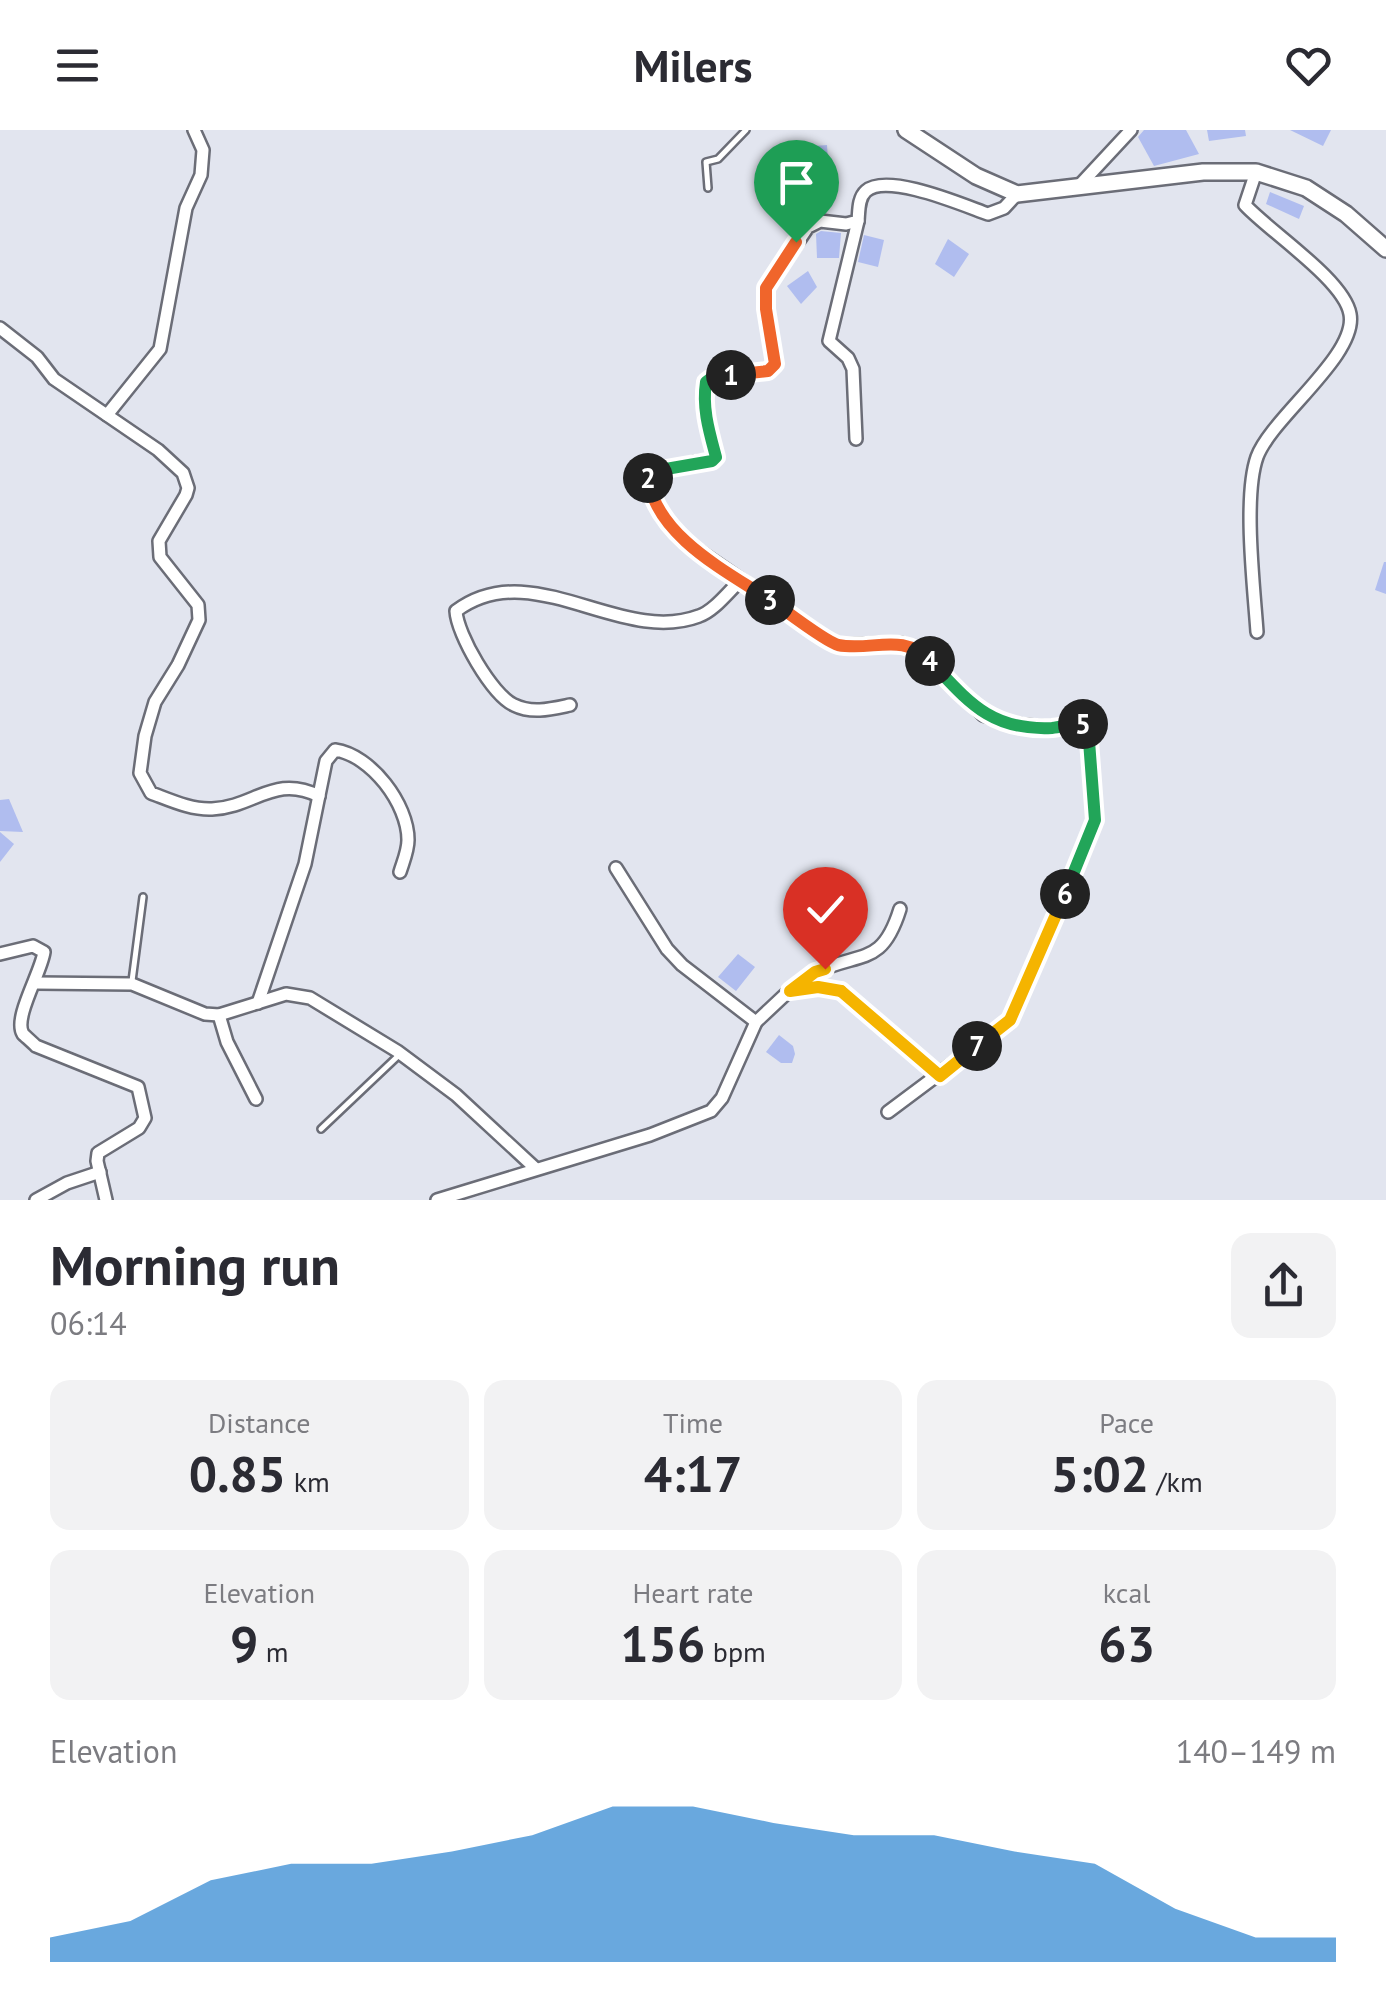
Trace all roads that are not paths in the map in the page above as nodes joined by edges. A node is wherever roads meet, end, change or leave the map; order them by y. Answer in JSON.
{"nodes":[{"id":1,"x":194,"y":130,"type":"edge"},
{"id":2,"x":746,"y":130,"type":"edge"},
{"id":3,"x":906,"y":130,"type":"edge"},
{"id":4,"x":1131,"y":130,"type":"edge"},
{"id":5,"x":1256,"y":172,"type":"junction"},
{"id":6,"x":1078,"y":186,"type":"junction"},
{"id":7,"x":708,"y":188,"type":"dead end"},
{"id":8,"x":1017,"y":194,"type":"junction"},
{"id":9,"x":858,"y":221,"type":"junction"},
{"id":10,"x":1386,"y":249,"type":"edge"},
{"id":11,"x":0,"y":328,"type":"edge"},
{"id":12,"x":107,"y":415,"type":"junction"},
{"id":13,"x":856,"y":439,"type":"dead end"},
{"id":14,"x":740,"y":580,"type":"junction"},
{"id":15,"x":1257,"y":632,"type":"dead end"},
{"id":16,"x":570,"y":705,"type":"dead end"},
{"id":17,"x":319,"y":796,"type":"junction"},
{"id":18,"x":616,"y":868,"type":"dead end"},
{"id":19,"x":400,"y":872,"type":"dead end"},
{"id":20,"x":143,"y":898,"type":"dead end"},
{"id":21,"x":900,"y":910,"type":"dead end"},
{"id":22,"x":0,"y":954,"type":"edge"},
{"id":23,"x":36,"y":983,"type":"junction"},
{"id":24,"x":132,"y":984,"type":"junction"},
{"id":25,"x":790,"y":991,"type":"junction"},
{"id":26,"x":258,"y":1003,"type":"junction"},
{"id":27,"x":219,"y":1015,"type":"junction"},
{"id":28,"x":756,"y":1022,"type":"junction"},
{"id":29,"x":400,"y":1054,"type":"junction"},
{"id":30,"x":940,"y":1076,"type":"junction"},
{"id":31,"x":256,"y":1099,"type":"dead end"},
{"id":32,"x":888,"y":1112,"type":"dead end"},
{"id":33,"x":321,"y":1129,"type":"dead end"},
{"id":34,"x":535,"y":1168,"type":"junction"},
{"id":35,"x":100,"y":1172,"type":"junction"},
{"id":36,"x":36,"y":1200,"type":"edge"},
{"id":37,"x":106,"y":1200,"type":"edge"},
{"id":38,"x":436,"y":1200,"type":"edge"}],
"edges":[{"from":1,"to":12,"type":"street"},
{"from":2,"to":7,"type":"lane"},
{"from":3,"to":8,"type":"main road"},
{"from":4,"to":6,"type":"street"},
{"from":5,"to":6,"type":"main road"},
{"from":5,"to":10,"type":"main road"},
{"from":5,"to":15,"type":"street"},
{"from":6,"to":8,"type":"main road"},
{"from":8,"to":9,"type":"street"},
{"from":9,"to":13,"type":"street"},
{"from":9,"to":14,"type":"street"},
{"from":11,"to":12,"type":"street"},
{"from":12,"to":17,"type":"street"},
{"from":14,"to":16,"type":"street"},
{"from":14,"to":30,"type":"street"},
{"from":17,"to":19,"type":"street"},
{"from":17,"to":26,"type":"street"},
{"from":18,"to":28,"type":"street"},
{"from":20,"to":24,"type":"lane"},
{"from":21,"to":25,"type":"street"},
{"from":22,"to":23,"type":"street"},
{"from":23,"to":24,"type":"street"},
{"from":23,"to":35,"type":"street"},
{"from":24,"to":27,"type":"street"},
{"from":25,"to":28,"type":"street"},
{"from":25,"to":30,"type":"street"},
{"from":26,"to":27,"type":"street"},
{"from":26,"to":29,"type":"street"},
{"from":27,"to":31,"type":"street"},
{"from":28,"to":34,"type":"street"},
{"from":29,"to":33,"type":"lane"},
{"from":29,"to":34,"type":"street"},
{"from":30,"to":32,"type":"street"},
{"from":34,"to":38,"type":"street"},
{"from":35,"to":36,"type":"street"},
{"from":35,"to":37,"type":"street"}]}
